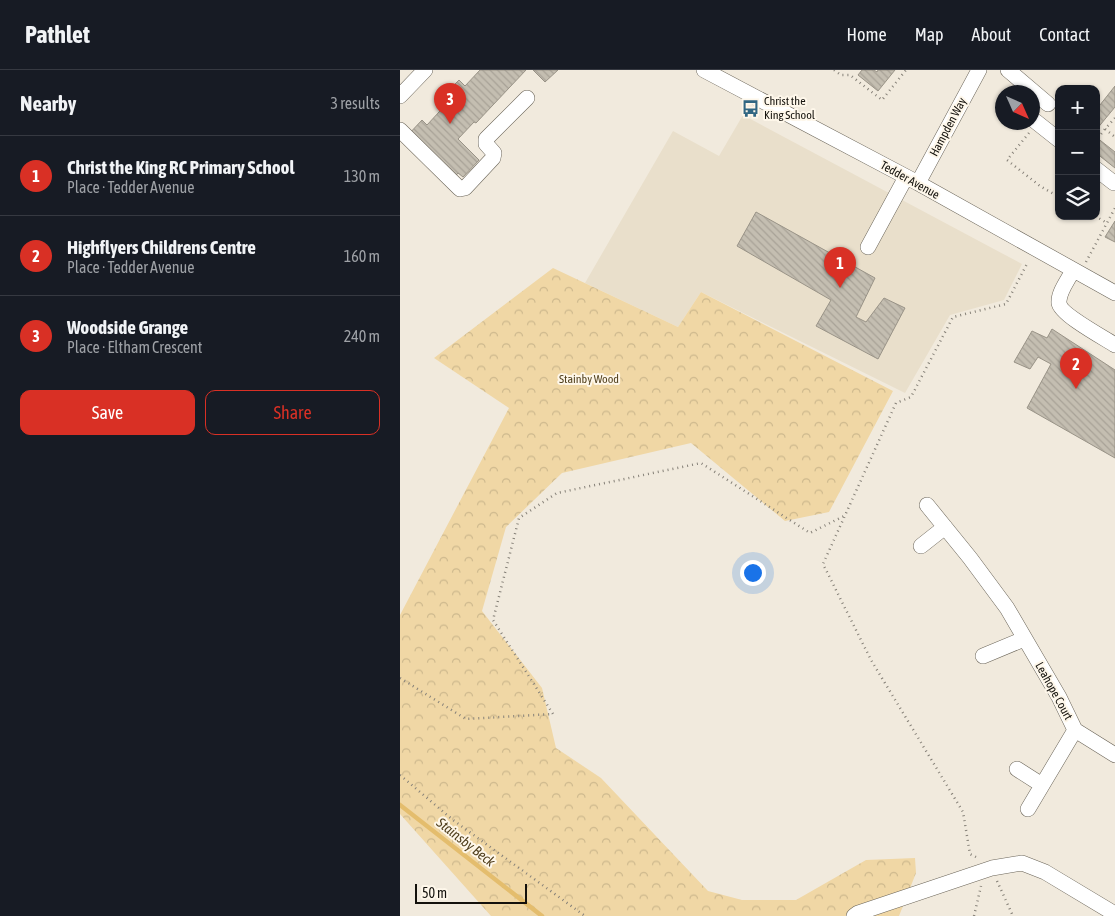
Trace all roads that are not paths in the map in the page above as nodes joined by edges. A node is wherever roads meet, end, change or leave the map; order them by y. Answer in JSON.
{"nodes":[{"id":1,"x":425,"y":70,"type":"edge"},
{"id":2,"x":704,"y":70,"type":"edge"},
{"id":3,"x":979,"y":70,"type":"edge"},
{"id":4,"x":1008,"y":70,"type":"edge"},
{"id":5,"x":400,"y":96,"type":"edge"},
{"id":6,"x":527,"y":98,"type":"dead end"},
{"id":7,"x":1048,"y":104,"type":"dead end"},
{"id":8,"x":1040,"y":126,"type":"edge"},
{"id":9,"x":400,"y":130,"type":"edge"},
{"id":10,"x":1055,"y":137,"type":"edge"},
{"id":11,"x":1100,"y":172,"type":"edge"},
{"id":12,"x":912,"y":180,"type":"junction"},
{"id":13,"x":1114,"y":183,"type":"edge"},
{"id":14,"x":868,"y":247,"type":"dead end"},
{"id":15,"x":1077,"y":272,"type":"junction"},
{"id":16,"x":1115,"y":293,"type":"edge"},
{"id":17,"x":1115,"y":345,"type":"edge"},
{"id":18,"x":928,"y":505,"type":"dead end"},
{"id":19,"x":945,"y":526,"type":"junction"},
{"id":20,"x":921,"y":546,"type":"dead end"},
{"id":21,"x":1024,"y":639,"type":"junction"},
{"id":22,"x":983,"y":656,"type":"dead end"},
{"id":23,"x":1076,"y":730,"type":"junction"},
{"id":24,"x":1115,"y":755,"type":"edge"},
{"id":25,"x":1017,"y":770,"type":"dead end"},
{"id":26,"x":1042,"y":785,"type":"junction"},
{"id":27,"x":1028,"y":809,"type":"dead end"},
{"id":28,"x":1115,"y":914,"type":"edge"},
{"id":29,"x":854,"y":916,"type":"edge"}],
"edges":[{"from":1,"to":5,"type":"street"},
{"from":2,"to":12,"type":"street","name":"Tedder Avenue"},
{"from":3,"to":12,"type":"street","name":"Hampden Way"},
{"from":4,"to":7,"type":"street"},
{"from":6,"to":9,"type":"street"},
{"from":8,"to":10,"type":"street"},
{"from":11,"to":13,"type":"street"},
{"from":12,"to":14,"type":"street","name":"Hampden Way"},
{"from":12,"to":15,"type":"street","name":"Tedder Avenue"},
{"from":15,"to":16,"type":"street","name":"Tedder Avenue"},
{"from":15,"to":17,"type":"street"},
{"from":18,"to":19,"type":"street","name":"Leahope Court"},
{"from":19,"to":20,"type":"street"},
{"from":19,"to":21,"type":"street","name":"Leahope Court"},
{"from":21,"to":22,"type":"street"},
{"from":21,"to":23,"type":"street","name":"Leahope Court"},
{"from":23,"to":24,"type":"street","name":"Leahope Court"},
{"from":23,"to":26,"type":"street"},
{"from":25,"to":26,"type":"street"},
{"from":26,"to":27,"type":"street"},
{"from":28,"to":29,"type":"street"}]}
